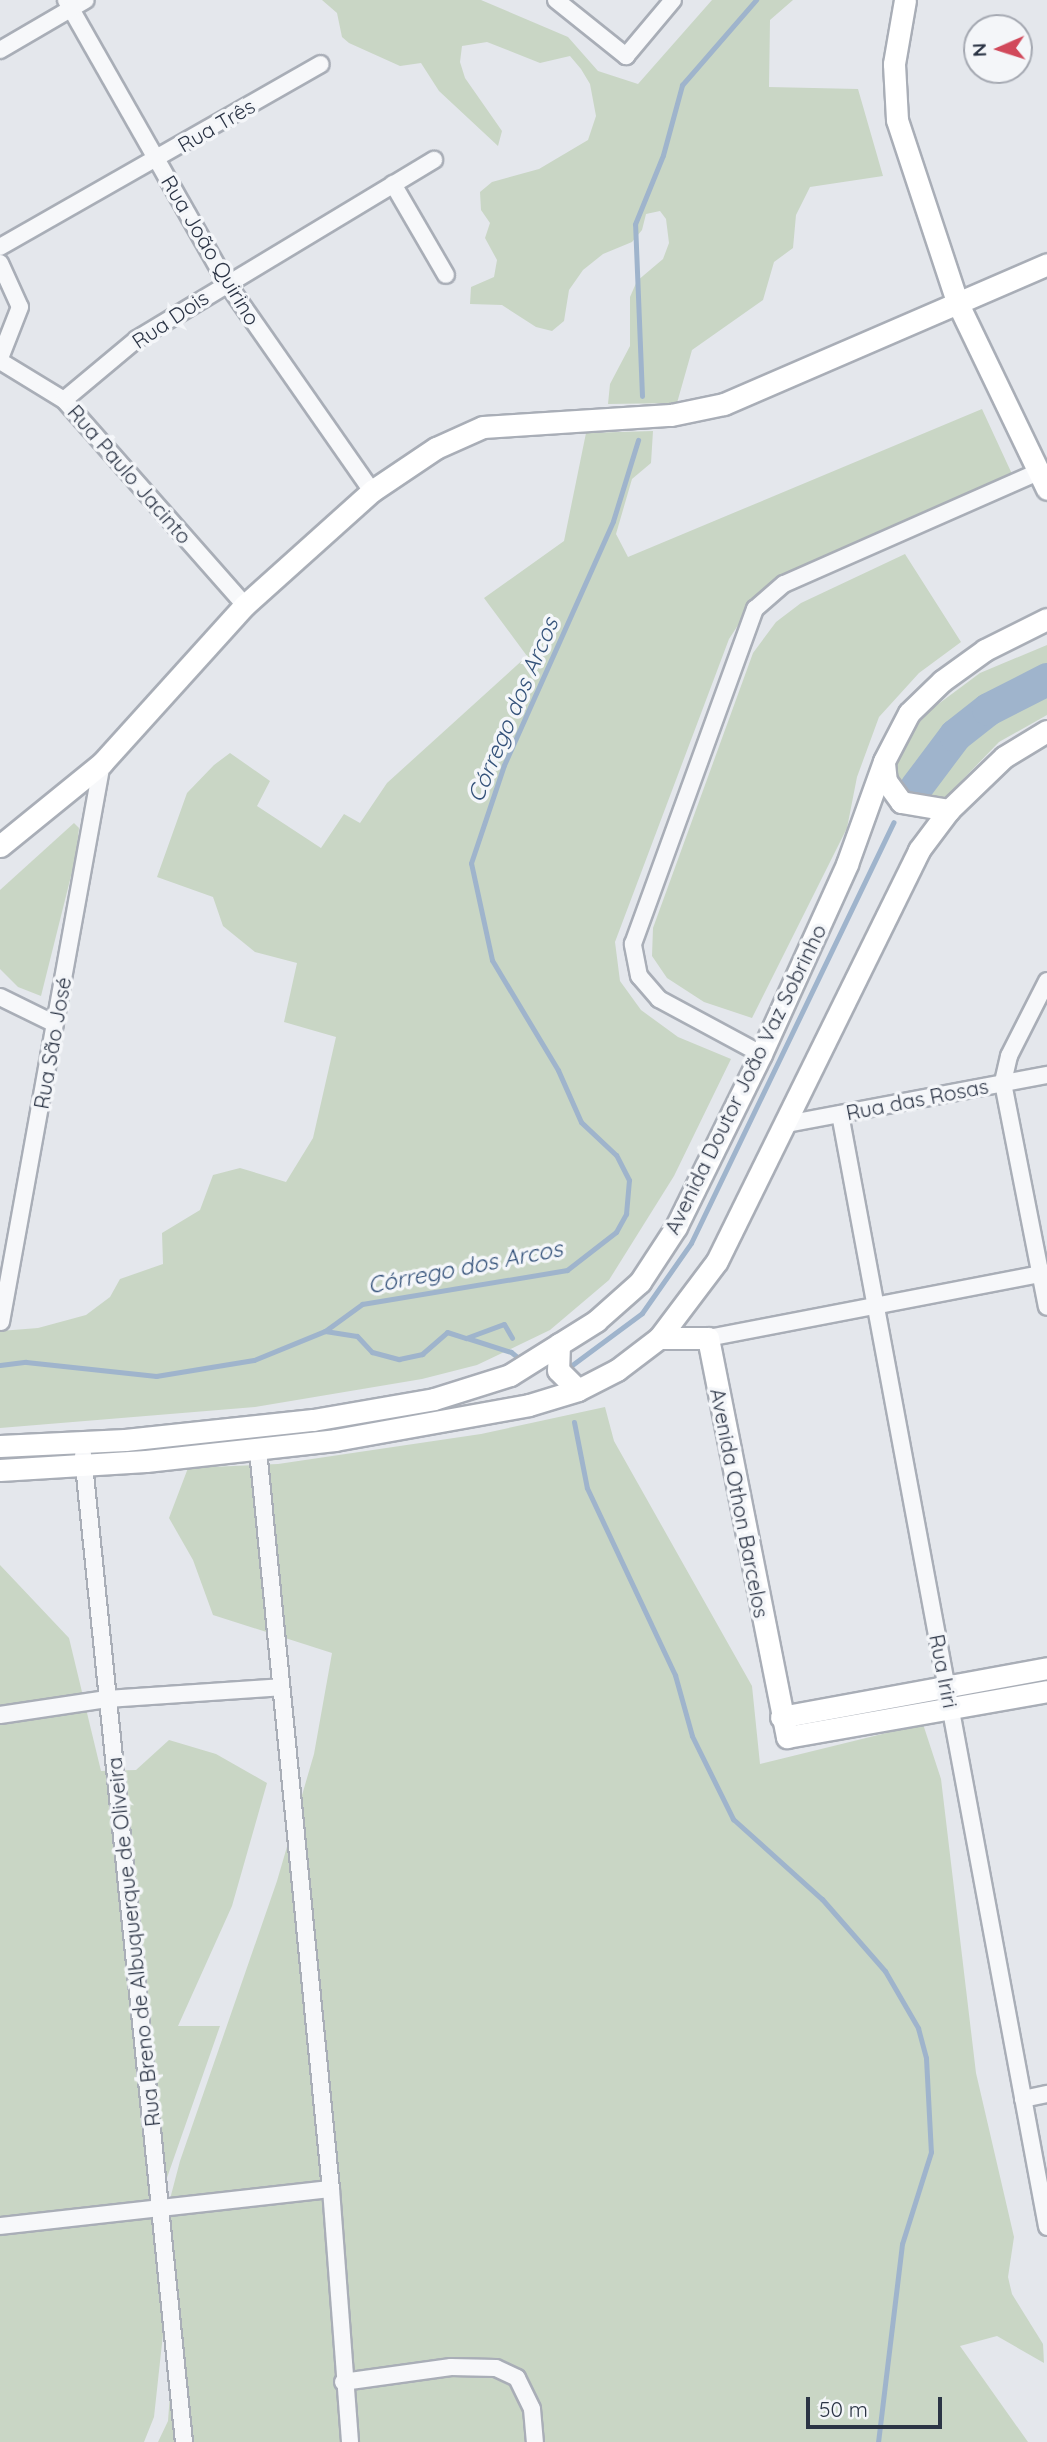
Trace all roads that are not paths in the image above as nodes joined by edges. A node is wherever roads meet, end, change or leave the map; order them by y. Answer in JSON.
{"nodes":[{"id":1,"x":86,"y":0,"type":"edge"},
{"id":2,"x":556,"y":0,"type":"edge"},
{"id":3,"x":673,"y":0,"type":"edge"},
{"id":4,"x":905,"y":0,"type":"edge"},
{"id":5,"x":68,"y":4,"type":"edge"},
{"id":6,"x":0,"y":50,"type":"edge"},
{"id":7,"x":320,"y":64,"type":"dead end"},
{"id":8,"x":157,"y":160,"type":"junction"},
{"id":9,"x":434,"y":160,"type":"dead end"},
{"id":10,"x":393,"y":184,"type":"junction"},
{"id":11,"x":0,"y":247,"type":"edge"},
{"id":12,"x":0,"y":263,"type":"edge"},
{"id":13,"x":1047,"y":264,"type":"edge"},
{"id":14,"x":446,"y":275,"type":"dead end"},
{"id":15,"x":226,"y":282,"type":"junction"},
{"id":16,"x":958,"y":304,"type":"junction"},
{"id":17,"x":0,"y":360,"type":"edge"},
{"id":18,"x":64,"y":400,"type":"junction"},
{"id":19,"x":1042,"y":480,"type":"edge"},
{"id":20,"x":372,"y":491,"type":"junction"},
{"id":21,"x":245,"y":605,"type":"junction"},
{"id":22,"x":1047,"y":617,"type":"edge"},
{"id":23,"x":1047,"y":731,"type":"edge"},
{"id":24,"x":884,"y":761,"type":"junction"},
{"id":25,"x":102,"y":763,"type":"junction"},
{"id":26,"x":949,"y":810,"type":"junction"},
{"id":27,"x":0,"y":846,"type":"edge"},
{"id":28,"x":1047,"y":981,"type":"edge"},
{"id":29,"x":0,"y":997,"type":"edge"},
{"id":30,"x":55,"y":1024,"type":"junction"},
{"id":31,"x":761,"y":1054,"type":"junction"},
{"id":32,"x":1047,"y":1075,"type":"edge"},
{"id":33,"x":1003,"y":1083,"type":"junction"},
{"id":34,"x":840,"y":1114,"type":"junction"},
{"id":35,"x":787,"y":1124,"type":"junction"},
{"id":36,"x":1044,"y":1273,"type":"edge"},
{"id":37,"x":875,"y":1304,"type":"junction"},
{"id":38,"x":1047,"y":1307,"type":"edge"},
{"id":39,"x":1,"y":1322,"type":"edge"},
{"id":40,"x":659,"y":1338,"type":"junction"},
{"id":41,"x":708,"y":1338,"type":"junction"},
{"id":42,"x":559,"y":1344,"type":"junction"},
{"id":43,"x":578,"y":1390,"type":"junction"},
{"id":44,"x":82,"y":1442,"type":"junction"},
{"id":45,"x":0,"y":1446,"type":"edge"},
{"id":46,"x":258,"y":1450,"type":"junction"},
{"id":47,"x":84,"y":1465,"type":"junction"},
{"id":48,"x":0,"y":1469,"type":"edge"},
{"id":49,"x":1047,"y":1668,"type":"edge"},
{"id":50,"x":946,"y":1686,"type":"junction"},
{"id":51,"x":281,"y":1687,"type":"junction"},
{"id":52,"x":1047,"y":1691,"type":"edge"},
{"id":53,"x":107,"y":1699,"type":"junction"},
{"id":54,"x":951,"y":1710,"type":"junction"},
{"id":55,"x":0,"y":1714,"type":"edge"},
{"id":56,"x":781,"y":1717,"type":"junction"},
{"id":57,"x":1047,"y":2094,"type":"edge"},
{"id":58,"x":1023,"y":2099,"type":"junction"},
{"id":59,"x":331,"y":2189,"type":"junction"},
{"id":60,"x":161,"y":2209,"type":"junction"},
{"id":61,"x":0,"y":2226,"type":"edge"},
{"id":62,"x":1047,"y":2227,"type":"edge"},
{"id":63,"x":343,"y":2382,"type":"junction"},
{"id":64,"x":184,"y":2442,"type":"edge"},
{"id":65,"x":350,"y":2442,"type":"edge"},
{"id":66,"x":535,"y":2442,"type":"edge"}],
"edges":[{"from":1,"to":5,"type":"street"},
{"from":2,"to":3,"type":"street"},
{"from":4,"to":16,"type":"street"},
{"from":5,"to":6,"type":"street"},
{"from":5,"to":8,"type":"street","name":"Rua João Quirino"},
{"from":7,"to":8,"type":"street","name":"Rua Três"},
{"from":8,"to":11,"type":"street","name":"Rua Três"},
{"from":8,"to":15,"type":"street","name":"Rua João Quirino"},
{"from":9,"to":10,"type":"street","name":"Rua Dois"},
{"from":10,"to":14,"type":"street"},
{"from":10,"to":15,"type":"street","name":"Rua Dois"},
{"from":12,"to":17,"type":"street"},
{"from":13,"to":16,"type":"street"},
{"from":15,"to":18,"type":"street","name":"Rua Dois"},
{"from":15,"to":20,"type":"street","name":"Rua João Quirino"},
{"from":16,"to":19,"type":"street"},
{"from":16,"to":20,"type":"street"},
{"from":17,"to":18,"type":"street","name":"Rua Paulo Jacinto"},
{"from":18,"to":21,"type":"street","name":"Rua Paulo Jacinto"},
{"from":19,"to":31,"type":"street"},
{"from":20,"to":21,"type":"street"},
{"from":21,"to":25,"type":"street"},
{"from":22,"to":24,"type":"street","name":"Avenida Doutor João Vaz Sobrinho"},
{"from":23,"to":26,"type":"street"},
{"from":24,"to":26,"type":"street"},
{"from":24,"to":31,"type":"street","name":"Avenida Doutor João Vaz Sobrinho"},
{"from":25,"to":27,"type":"street"},
{"from":25,"to":30,"type":"street","name":"Rua São José"},
{"from":26,"to":35,"type":"street"},
{"from":28,"to":33,"type":"street"},
{"from":29,"to":30,"type":"street"},
{"from":30,"to":39,"type":"street","name":"Rua São José"},
{"from":31,"to":42,"type":"street","name":"Avenida Doutor João Vaz Sobrinho"},
{"from":32,"to":33,"type":"street","name":"Rua das Rosas"},
{"from":33,"to":34,"type":"street","name":"Rua das Rosas"},
{"from":33,"to":36,"type":"street"},
{"from":34,"to":35,"type":"street","name":"Rua das Rosas"},
{"from":34,"to":37,"type":"street","name":"Rua Iriri"},
{"from":35,"to":40,"type":"street"},
{"from":36,"to":37,"type":"street"},
{"from":36,"to":38,"type":"street"},
{"from":37,"to":41,"type":"street"},
{"from":37,"to":50,"type":"street","name":"Rua Iriri"},
{"from":40,"to":41,"type":"street"},
{"from":40,"to":43,"type":"street"},
{"from":41,"to":56,"type":"street","name":"Avenida Othon Barcelos"},
{"from":42,"to":43,"type":"street"},
{"from":42,"to":44,"type":"street","name":"Avenida Doutor João Vaz Sobrinho"},
{"from":43,"to":46,"type":"street"},
{"from":44,"to":45,"type":"street","name":"Avenida Doutor João Vaz Sobrinho"},
{"from":44,"to":47,"type":"street","name":"Rua Breno de Albuquerque de Oliveira"},
{"from":46,"to":47,"type":"street"},
{"from":46,"to":51,"type":"street"},
{"from":47,"to":48,"type":"street"},
{"from":47,"to":53,"type":"street","name":"Rua Breno de Albuquerque de Oliveira"},
{"from":49,"to":50,"type":"street"},
{"from":50,"to":54,"type":"street","name":"Rua Iriri"},
{"from":50,"to":56,"type":"street"},
{"from":51,"to":53,"type":"street"},
{"from":51,"to":59,"type":"street"},
{"from":52,"to":54,"type":"street"},
{"from":53,"to":55,"type":"street"},
{"from":53,"to":60,"type":"street","name":"Rua Breno de Albuquerque de Oliveira"},
{"from":54,"to":56,"type":"street"},
{"from":54,"to":58,"type":"street","name":"Rua Iriri"},
{"from":57,"to":58,"type":"street"},
{"from":58,"to":62,"type":"street","name":"Rua Iriri"},
{"from":59,"to":60,"type":"street"},
{"from":59,"to":63,"type":"street"},
{"from":60,"to":61,"type":"street"},
{"from":60,"to":64,"type":"street","name":"Rua Breno de Albuquerque de Oliveira"},
{"from":63,"to":65,"type":"street"},
{"from":63,"to":66,"type":"street"}]}
